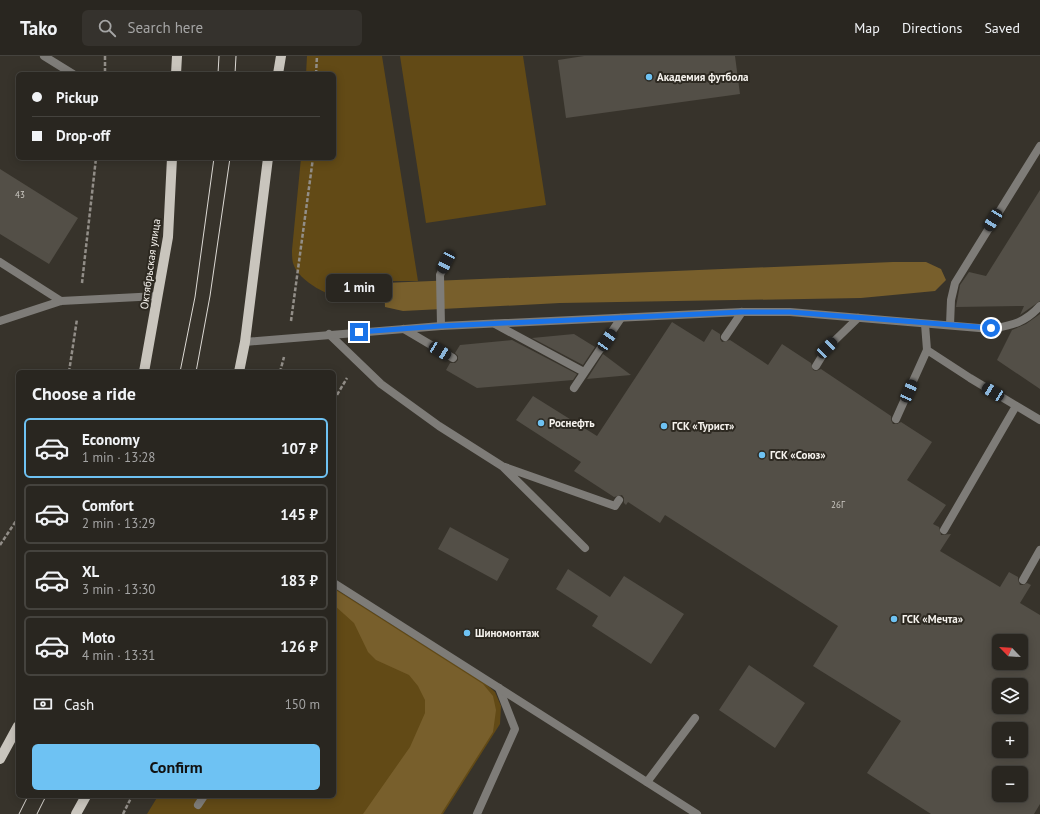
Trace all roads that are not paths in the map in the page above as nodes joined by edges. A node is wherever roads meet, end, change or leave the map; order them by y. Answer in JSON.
{"nodes":[{"id":1,"x":44,"y":56,"type":"edge"},
{"id":2,"x":177,"y":56,"type":"edge"},
{"id":3,"x":281,"y":56,"type":"edge"},
{"id":4,"x":70,"y":72,"type":"edge"},
{"id":5,"x":176,"y":72,"type":"edge"},
{"id":6,"x":278,"y":72,"type":"edge"},
{"id":7,"x":1040,"y":146,"type":"edge"},
{"id":8,"x":172,"y":160,"type":"edge"},
{"id":9,"x":268,"y":160,"type":"edge"},
{"id":10,"x":0,"y":262,"type":"edge"},
{"id":11,"x":446,"y":262,"type":"dead end"},
{"id":12,"x":158,"y":296,"type":"junction"},
{"id":13,"x":61,"y":301,"type":"junction"},
{"id":14,"x":1040,"y":306,"type":"edge"},
{"id":15,"x":742,"y":312,"type":"junction"},
{"id":16,"x":621,"y":318,"type":"junction"},
{"id":17,"x":858,"y":318,"type":"junction"},
{"id":18,"x":0,"y":321,"type":"edge"},
{"id":19,"x":495,"y":324,"type":"junction"},
{"id":20,"x":926,"y":324,"type":"junction"},
{"id":21,"x":441,"y":326,"type":"junction"},
{"id":22,"x":950,"y":326,"type":"junction"},
{"id":23,"x":404,"y":329,"type":"junction"},
{"id":24,"x":329,"y":334,"type":"junction"},
{"id":25,"x":725,"y":337,"type":"dead end"},
{"id":26,"x":245,"y":342,"type":"junction"},
{"id":27,"x":928,"y":350,"type":"junction"},
{"id":28,"x":453,"y":358,"type":"dead end"},
{"id":29,"x":816,"y":366,"type":"dead end"},
{"id":30,"x":144,"y":370,"type":"edge"},
{"id":31,"x":240,"y":370,"type":"edge"},
{"id":32,"x":584,"y":372,"type":"junction"},
{"id":33,"x":574,"y":388,"type":"dead end"},
{"id":34,"x":1016,"y":406,"type":"junction"},
{"id":35,"x":896,"y":419,"type":"dead end"},
{"id":36,"x":1040,"y":420,"type":"edge"},
{"id":37,"x":502,"y":466,"type":"junction"},
{"id":38,"x":619,"y":500,"type":"dead end"},
{"id":39,"x":944,"y":530,"type":"dead end"},
{"id":40,"x":586,"y":548,"type":"dead end"},
{"id":41,"x":1040,"y":550,"type":"edge"},
{"id":42,"x":1023,"y":580,"type":"dead end"},
{"id":43,"x":336,"y":584,"type":"edge"},
{"id":44,"x":499,"y":688,"type":"junction"},
{"id":45,"x":694,"y":718,"type":"dead end"},
{"id":46,"x":16,"y":730,"type":"edge"},
{"id":47,"x":0,"y":759,"type":"edge"},
{"id":48,"x":647,"y":782,"type":"junction"},
{"id":49,"x":85,"y":798,"type":"edge"},
{"id":50,"x":203,"y":798,"type":"edge"},
{"id":51,"x":198,"y":805,"type":"dead end"},
{"id":52,"x":76,"y":814,"type":"edge"},
{"id":53,"x":477,"y":814,"type":"edge"},
{"id":54,"x":697,"y":814,"type":"edge"}],
"edges":[{"from":1,"to":4,"type":"street"},
{"from":2,"to":5,"type":"main road"},
{"from":3,"to":6,"type":"main road"},
{"from":7,"to":22,"type":"street"},
{"from":8,"to":12,"type":"main road","name":"Октябрьская улица"},
{"from":9,"to":26,"type":"main road"},
{"from":10,"to":13,"type":"street"},
{"from":11,"to":21,"type":"street"},
{"from":12,"to":13,"type":"street"},
{"from":12,"to":30,"type":"main road","name":"Октябрьская улица"},
{"from":13,"to":18,"type":"street"},
{"from":14,"to":22,"type":"street"},
{"from":15,"to":16,"type":"street"},
{"from":15,"to":17,"type":"street"},
{"from":15,"to":25,"type":"street"},
{"from":16,"to":19,"type":"street"},
{"from":16,"to":32,"type":"street"},
{"from":17,"to":20,"type":"street"},
{"from":17,"to":29,"type":"street"},
{"from":19,"to":21,"type":"street"},
{"from":19,"to":32,"type":"street"},
{"from":20,"to":22,"type":"street"},
{"from":20,"to":27,"type":"street"},
{"from":21,"to":23,"type":"street"},
{"from":23,"to":24,"type":"street"},
{"from":23,"to":28,"type":"street"},
{"from":24,"to":26,"type":"street"},
{"from":24,"to":37,"type":"street"},
{"from":26,"to":31,"type":"main road"},
{"from":27,"to":34,"type":"street"},
{"from":27,"to":35,"type":"street"},
{"from":32,"to":33,"type":"street"},
{"from":34,"to":36,"type":"street"},
{"from":34,"to":39,"type":"street"},
{"from":37,"to":38,"type":"street"},
{"from":37,"to":40,"type":"street"},
{"from":41,"to":42,"type":"street"},
{"from":43,"to":44,"type":"street"},
{"from":44,"to":48,"type":"street"},
{"from":44,"to":53,"type":"street"},
{"from":45,"to":48,"type":"street"},
{"from":46,"to":47,"type":"main road"},
{"from":48,"to":54,"type":"street"},
{"from":49,"to":52,"type":"main road"},
{"from":50,"to":51,"type":"street"}]}
